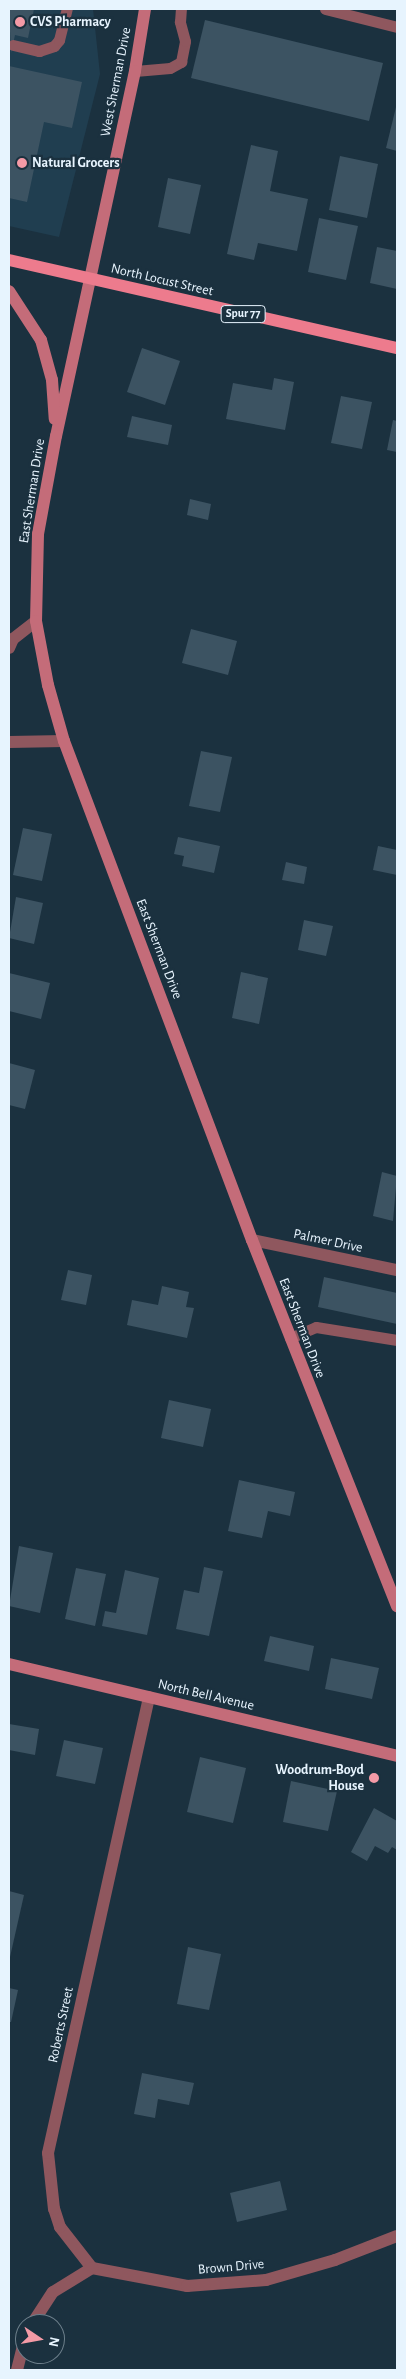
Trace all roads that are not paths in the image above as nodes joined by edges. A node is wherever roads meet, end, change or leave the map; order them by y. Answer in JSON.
{"nodes":[{"id":1,"x":67,"y":9,"type":"edge"},
{"id":2,"x":145,"y":9,"type":"edge"},
{"id":3,"x":181,"y":9,"type":"edge"},
{"id":4,"x":329,"y":9,"type":"edge"},
{"id":5,"x":397,"y":27,"type":"edge"},
{"id":6,"x":13,"y":45,"type":"dead end"},
{"id":7,"x":135,"y":71,"type":"junction"},
{"id":8,"x":9,"y":260,"type":"edge"},
{"id":9,"x":90,"y":279,"type":"junction"},
{"id":10,"x":9,"y":291,"type":"edge"},
{"id":11,"x":397,"y":348,"type":"edge"},
{"id":12,"x":56,"y":436,"type":"junction"},
{"id":13,"x":36,"y":621,"type":"junction"},
{"id":14,"x":9,"y":648,"type":"edge"},
{"id":15,"x":64,"y":741,"type":"junction"},
{"id":16,"x":9,"y":742,"type":"edge"},
{"id":17,"x":252,"y":1240,"type":"junction"},
{"id":18,"x":397,"y":1270,"type":"edge"},
{"id":19,"x":290,"y":1338,"type":"junction"},
{"id":20,"x":397,"y":1340,"type":"edge"},
{"id":21,"x":397,"y":1606,"type":"edge"},
{"id":22,"x":9,"y":1664,"type":"edge"},
{"id":23,"x":149,"y":1697,"type":"junction"},
{"id":24,"x":397,"y":1756,"type":"edge"},
{"id":25,"x":397,"y":2236,"type":"edge"},
{"id":26,"x":92,"y":2268,"type":"junction"},
{"id":27,"x":39,"y":2314,"type":"edge"}],
"edges":[{"from":1,"to":6,"type":"lane"},
{"from":2,"to":7,"type":"main road","name":"West Sherman Drive"},
{"from":3,"to":7,"type":"lane"},
{"from":4,"to":5,"type":"lane"},
{"from":7,"to":9,"type":"main road","name":"West Sherman Drive"},
{"from":8,"to":9,"type":"main road","name":"North Locust Street","number":"Spur 77"},
{"from":9,"to":11,"type":"main road","name":"North Locust Street","number":"Spur 77"},
{"from":9,"to":12,"type":"main road","name":"East Sherman Drive"},
{"from":10,"to":12,"type":"main road"},
{"from":12,"to":13,"type":"main road","name":"East Sherman Drive"},
{"from":13,"to":14,"type":"street"},
{"from":13,"to":15,"type":"main road","name":"East Sherman Drive"},
{"from":15,"to":16,"type":"street"},
{"from":15,"to":17,"type":"main road","name":"East Sherman Drive"},
{"from":17,"to":18,"type":"street","name":"Palmer Drive"},
{"from":17,"to":19,"type":"main road","name":"East Sherman Drive"},
{"from":19,"to":20,"type":"lane"},
{"from":19,"to":21,"type":"main road","name":"East Sherman Drive"},
{"from":22,"to":23,"type":"main road","name":"North Bell Avenue"},
{"from":23,"to":24,"type":"main road","name":"North Bell Avenue"},
{"from":23,"to":26,"type":"street","name":"Roberts Street"},
{"from":25,"to":26,"type":"street","name":"Brown Drive"},
{"from":26,"to":27,"type":"street"}]}
